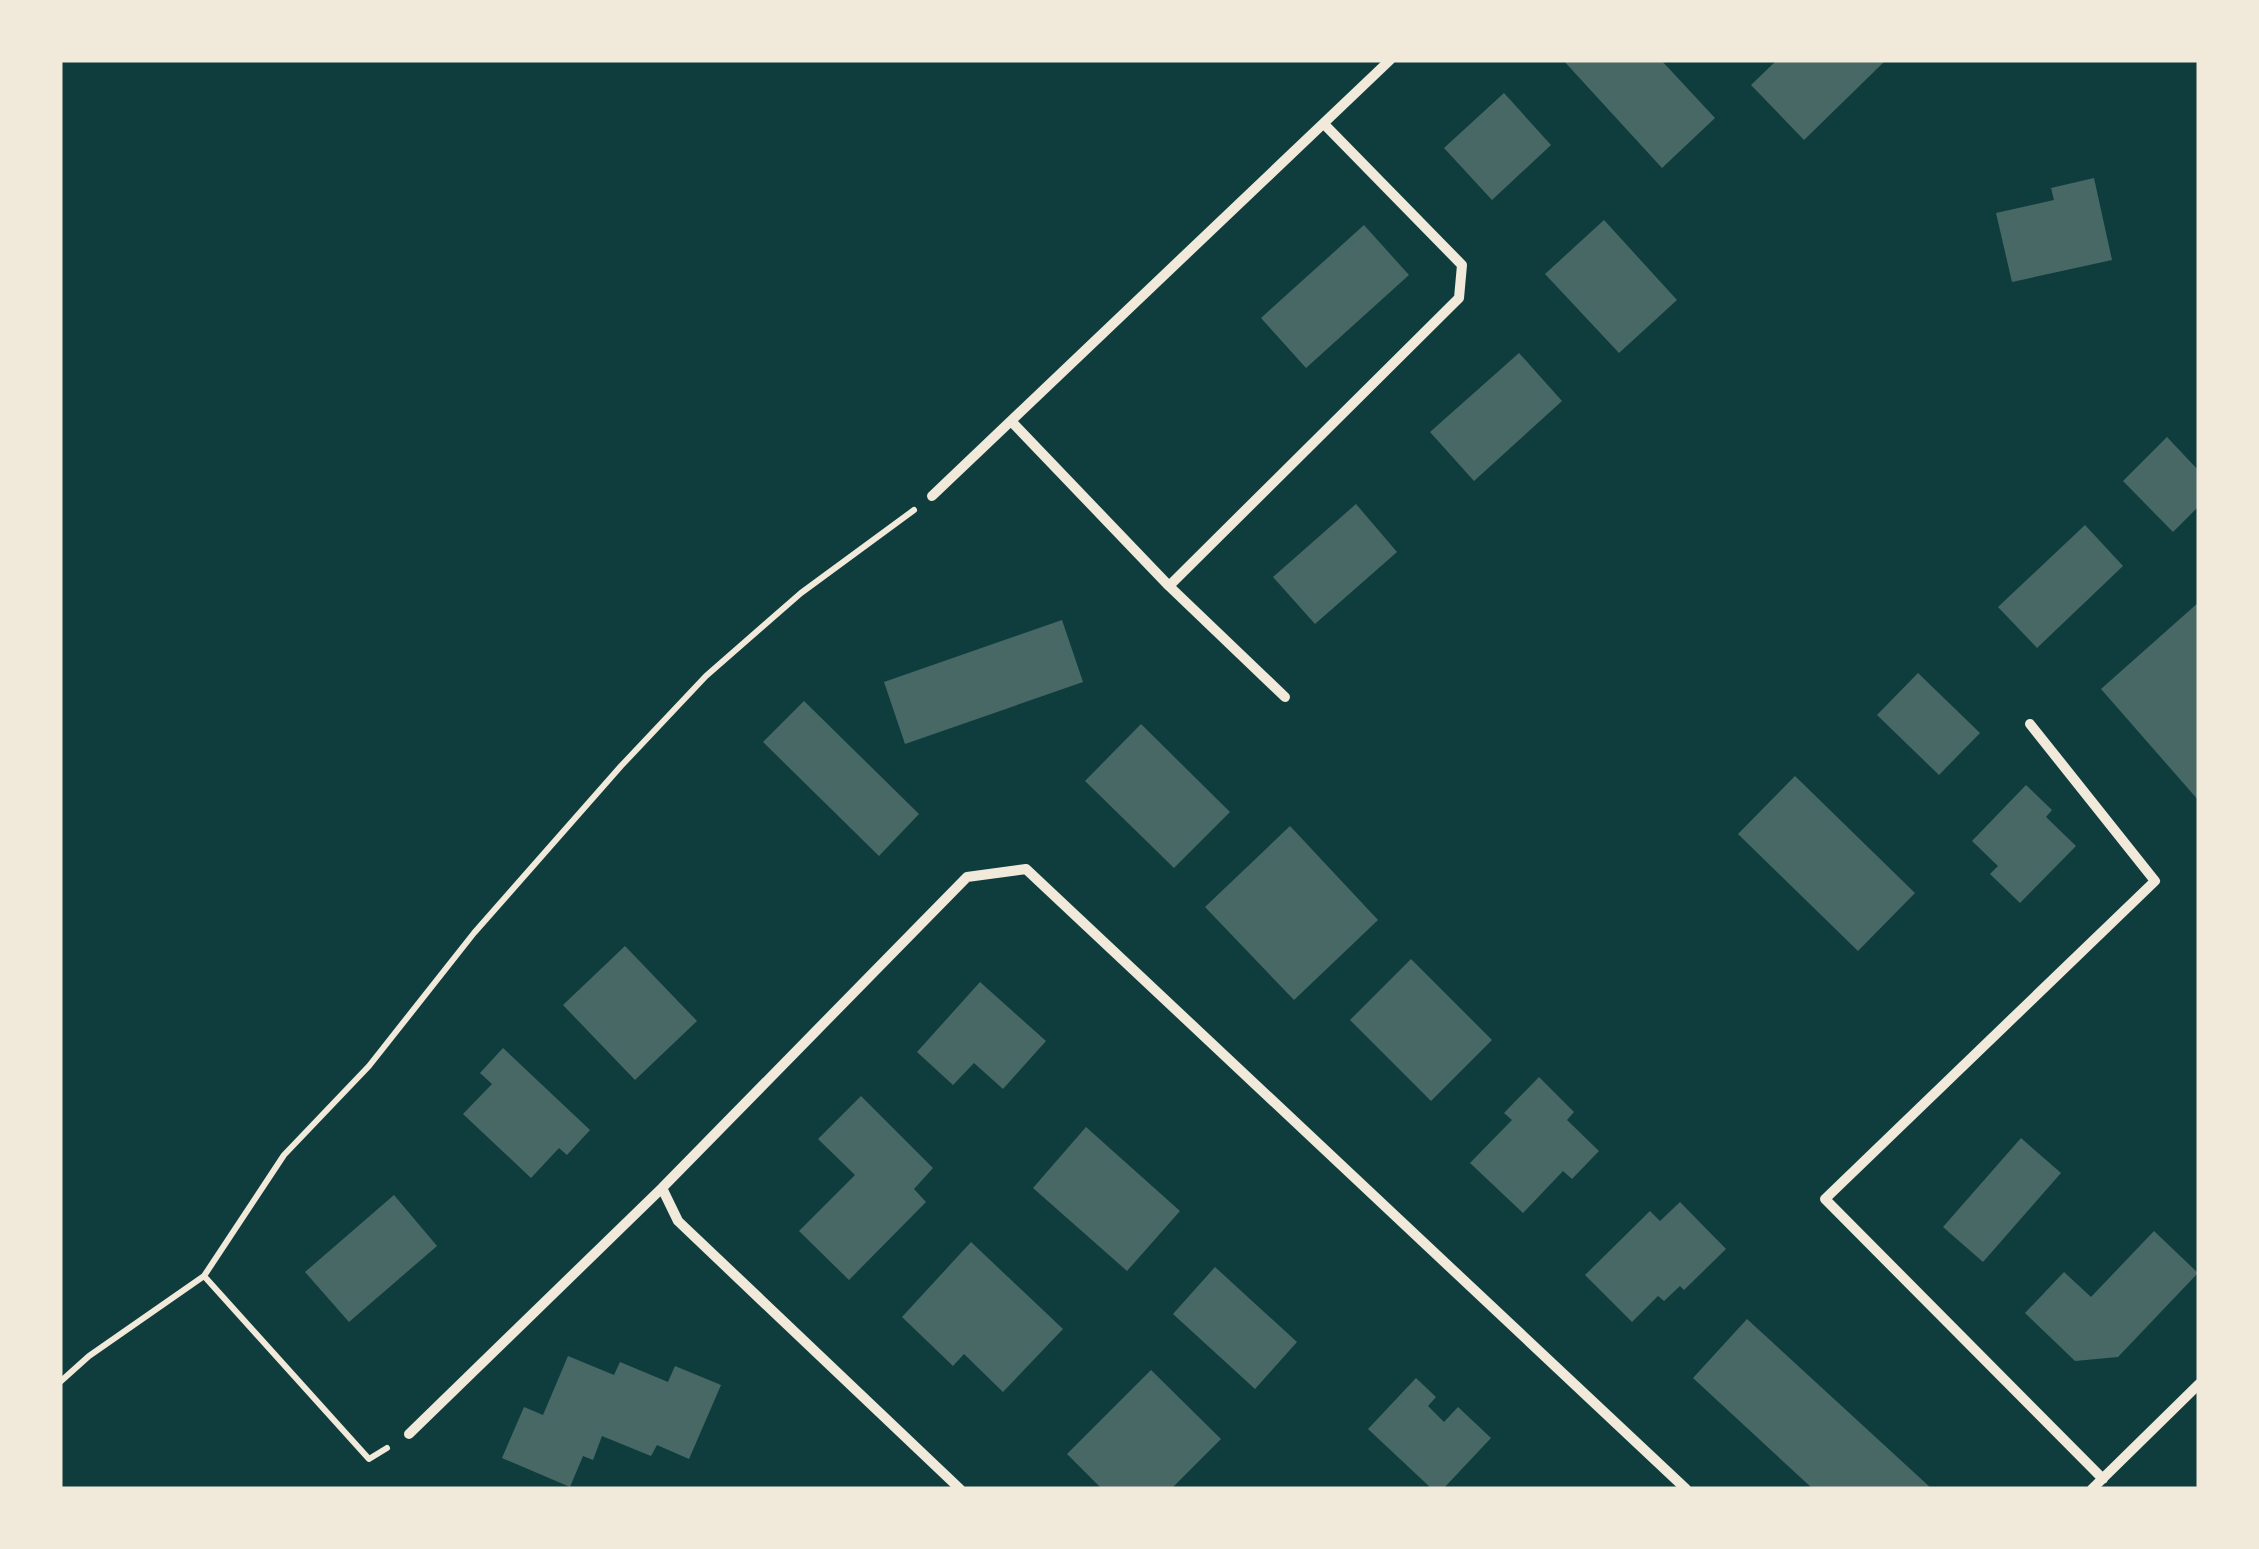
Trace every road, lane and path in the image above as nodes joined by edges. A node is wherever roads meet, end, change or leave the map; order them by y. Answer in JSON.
{"nodes":[{"id":1,"x":1390,"y":60,"type":"edge"},
{"id":2,"x":1324,"y":124,"type":"junction"},
{"id":3,"x":1011,"y":421,"type":"junction"},
{"id":4,"x":932,"y":496,"type":"joint"},
{"id":5,"x":1169,"y":586,"type":"junction"},
{"id":6,"x":1285,"y":697,"type":"dead end"},
{"id":7,"x":2030,"y":724,"type":"dead end"},
{"id":8,"x":662,"y":1188,"type":"junction"},
{"id":9,"x":204,"y":1276,"type":"junction"},
{"id":10,"x":60,"y":1382,"type":"edge"},
{"id":11,"x":2199,"y":1384,"type":"edge"},
{"id":12,"x":410,"y":1434,"type":"joint"},
{"id":13,"x":2102,"y":1479,"type":"junction"},
{"id":14,"x":960,"y":1489,"type":"edge"},
{"id":15,"x":1686,"y":1489,"type":"edge"},
{"id":16,"x":2092,"y":1489,"type":"edge"}],
"edges":[{"from":1,"to":2,"type":"street"},
{"from":2,"to":3,"type":"street"},
{"from":2,"to":5,"type":"street"},
{"from":3,"to":4,"type":"street"},
{"from":3,"to":5,"type":"street"},
{"from":4,"to":9,"type":"path"},
{"from":5,"to":6,"type":"street"},
{"from":7,"to":13,"type":"street"},
{"from":8,"to":12,"type":"street"},
{"from":8,"to":14,"type":"street"},
{"from":8,"to":15,"type":"street"},
{"from":9,"to":10,"type":"path"},
{"from":9,"to":12,"type":"path"},
{"from":11,"to":13,"type":"street"},
{"from":13,"to":16,"type":"street"}]}
